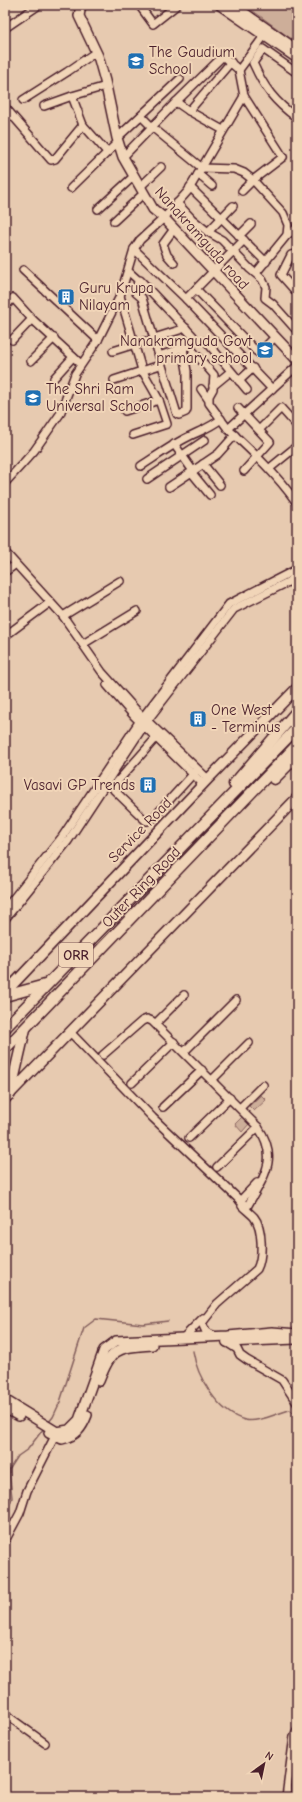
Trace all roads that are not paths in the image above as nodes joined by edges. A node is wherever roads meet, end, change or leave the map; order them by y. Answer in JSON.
{"nodes":[{"id":1,"x":39,"y":5,"type":"edge"},
{"id":2,"x":81,"y":5,"type":"edge"},
{"id":3,"x":139,"y":5,"type":"edge"},
{"id":4,"x":177,"y":5,"type":"edge"},
{"id":5,"x":220,"y":5,"type":"edge"},
{"id":6,"x":232,"y":5,"type":"edge"},
{"id":7,"x":5,"y":28,"type":"edge"},
{"id":8,"x":264,"y":36,"type":"junction"},
{"id":9,"x":297,"y":50,"type":"edge"},
{"id":10,"x":96,"y":52,"type":"junction"},
{"id":11,"x":297,"y":58,"type":"edge"},
{"id":12,"x":230,"y":62,"type":"junction"},
{"id":13,"x":239,"y":70,"type":"junction"},
{"id":14,"x":297,"y":73,"type":"edge"},
{"id":15,"x":180,"y":79,"type":"dead end"},
{"id":16,"x":106,"y":86,"type":"junction"},
{"id":17,"x":72,"y":96,"type":"junction"},
{"id":18,"x":244,"y":96,"type":"junction"},
{"id":19,"x":23,"y":100,"type":"dead end"},
{"id":20,"x":176,"y":102,"type":"junction"},
{"id":21,"x":44,"y":106,"type":"dead end"},
{"id":22,"x":5,"y":107,"type":"edge"},
{"id":23,"x":189,"y":111,"type":"junction"},
{"id":24,"x":141,"y":116,"type":"junction"},
{"id":25,"x":297,"y":118,"type":"edge"},
{"id":26,"x":82,"y":125,"type":"junction"},
{"id":27,"x":152,"y":127,"type":"junction"},
{"id":28,"x":223,"y":130,"type":"junction"},
{"id":29,"x":117,"y":140,"type":"junction"},
{"id":30,"x":107,"y":152,"type":"junction"},
{"id":31,"x":123,"y":157,"type":"junction"},
{"id":32,"x":161,"y":167,"type":"dead end"},
{"id":33,"x":200,"y":171,"type":"junction"},
{"id":34,"x":134,"y":176,"type":"junction"},
{"id":35,"x":253,"y":180,"type":"junction"},
{"id":36,"x":212,"y":186,"type":"dead end"},
{"id":37,"x":190,"y":187,"type":"junction"},
{"id":38,"x":71,"y":188,"type":"dead end"},
{"id":39,"x":141,"y":190,"type":"junction"},
{"id":40,"x":242,"y":191,"type":"dead end"},
{"id":41,"x":177,"y":204,"type":"junction"},
{"id":42,"x":233,"y":206,"type":"dead end"},
{"id":43,"x":98,"y":210,"type":"dead end"},
{"id":44,"x":164,"y":218,"type":"junction"},
{"id":45,"x":222,"y":218,"type":"junction"},
{"id":46,"x":114,"y":221,"type":"dead end"},
{"id":47,"x":251,"y":224,"type":"dead end"},
{"id":48,"x":297,"y":228,"type":"edge"},
{"id":49,"x":174,"y":229,"type":"junction"},
{"id":50,"x":208,"y":232,"type":"junction"},
{"id":51,"x":287,"y":235,"type":"junction"},
{"id":52,"x":242,"y":238,"type":"junction"},
{"id":53,"x":134,"y":249,"type":"junction"},
{"id":54,"x":234,"y":251,"type":"junction"},
{"id":55,"x":297,"y":254,"type":"edge"},
{"id":56,"x":174,"y":262,"type":"dead end"},
{"id":57,"x":266,"y":262,"type":"junction"},
{"id":58,"x":23,"y":270,"type":"dead end"},
{"id":59,"x":214,"y":272,"type":"junction"},
{"id":60,"x":127,"y":273,"type":"junction"},
{"id":61,"x":256,"y":273,"type":"junction"},
{"id":62,"x":137,"y":282,"type":"junction"},
{"id":63,"x":196,"y":289,"type":"junction"},
{"id":64,"x":297,"y":293,"type":"edge"},
{"id":65,"x":120,"y":296,"type":"junction"},
{"id":66,"x":186,"y":299,"type":"junction"},
{"id":67,"x":5,"y":307,"type":"edge"},
{"id":68,"x":32,"y":319,"type":"junction"},
{"id":69,"x":186,"y":328,"type":"junction"},
{"id":70,"x":297,"y":331,"type":"edge"},
{"id":71,"x":275,"y":336,"type":"junction"},
{"id":72,"x":54,"y":338,"type":"junction"},
{"id":73,"x":154,"y":338,"type":"junction"},
{"id":74,"x":12,"y":340,"type":"dead end"},
{"id":75,"x":98,"y":340,"type":"junction"},
{"id":76,"x":144,"y":341,"type":"dead end"},
{"id":77,"x":206,"y":341,"type":"dead end"},
{"id":78,"x":135,"y":344,"type":"junction"},
{"id":79,"x":183,"y":348,"type":"junction"},
{"id":80,"x":113,"y":351,"type":"dead end"},
{"id":81,"x":193,"y":351,"type":"dead end"},
{"id":82,"x":159,"y":356,"type":"junction"},
{"id":83,"x":74,"y":357,"type":"junction"},
{"id":84,"x":297,"y":360,"type":"edge"},
{"id":85,"x":31,"y":361,"type":"dead end"},
{"id":86,"x":81,"y":364,"type":"junction"},
{"id":87,"x":157,"y":366,"type":"dead end"},
{"id":88,"x":297,"y":366,"type":"edge"},
{"id":89,"x":253,"y":368,"type":"junction"},
{"id":90,"x":142,"y":370,"type":"junction"},
{"id":91,"x":230,"y":372,"type":"junction"},
{"id":92,"x":54,"y":378,"type":"dead end"},
{"id":93,"x":114,"y":380,"type":"dead end"},
{"id":94,"x":239,"y":381,"type":"junction"},
{"id":95,"x":213,"y":386,"type":"junction"},
{"id":96,"x":201,"y":389,"type":"dead end"},
{"id":97,"x":272,"y":389,"type":"junction"},
{"id":98,"x":247,"y":390,"type":"dead end"},
{"id":99,"x":208,"y":399,"type":"junction"},
{"id":100,"x":159,"y":400,"type":"junction"},
{"id":101,"x":238,"y":408,"type":"dead end"},
{"id":102,"x":125,"y":411,"type":"dead end"},
{"id":103,"x":244,"y":414,"type":"junction"},
{"id":104,"x":221,"y":419,"type":"junction"},
{"id":105,"x":297,"y":426,"type":"edge"},
{"id":106,"x":262,"y":427,"type":"dead end"},
{"id":107,"x":228,"y":429,"type":"junction"},
{"id":108,"x":134,"y":435,"type":"dead end"},
{"id":109,"x":235,"y":435,"type":"junction"},
{"id":110,"x":205,"y":440,"type":"dead end"},
{"id":111,"x":174,"y":444,"type":"junction"},
{"id":112,"x":297,"y":446,"type":"edge"},
{"id":113,"x":183,"y":455,"type":"junction"},
{"id":114,"x":259,"y":456,"type":"junction"},
{"id":115,"x":203,"y":464,"type":"junction"},
{"id":116,"x":141,"y":466,"type":"dead end"},
{"id":117,"x":270,"y":468,"type":"junction"},
{"id":118,"x":192,"y":472,"type":"junction"},
{"id":119,"x":244,"y":472,"type":"dead end"},
{"id":120,"x":147,"y":479,"type":"dead end"},
{"id":121,"x":5,"y":483,"type":"edge"},
{"id":122,"x":220,"y":485,"type":"dead end"},
{"id":123,"x":170,"y":487,"type":"dead end"},
{"id":124,"x":210,"y":495,"type":"dead end"},
{"id":125,"x":297,"y":502,"type":"edge"},
{"id":126,"x":5,"y":552,"type":"edge"},
{"id":127,"x":5,"y":558,"type":"edge"},
{"id":128,"x":12,"y":567,"type":"junction"},
{"id":129,"x":297,"y":568,"type":"edge"},
{"id":130,"x":5,"y":572,"type":"edge"},
{"id":131,"x":297,"y":574,"type":"edge"},
{"id":132,"x":120,"y":581,"type":"dead end"},
{"id":133,"x":48,"y":604,"type":"junction"},
{"id":134,"x":137,"y":611,"type":"dead end"},
{"id":135,"x":227,"y":613,"type":"junction"},
{"id":136,"x":63,"y":616,"type":"junction"},
{"id":137,"x":5,"y":636,"type":"edge"},
{"id":138,"x":83,"y":644,"type":"junction"},
{"id":139,"x":297,"y":688,"type":"edge"},
{"id":140,"x":297,"y":711,"type":"edge"},
{"id":141,"x":143,"y":721,"type":"junction"},
{"id":142,"x":297,"y":728,"type":"edge"},
{"id":143,"x":156,"y":738,"type":"junction"},
{"id":144,"x":297,"y":745,"type":"edge"},
{"id":145,"x":297,"y":756,"type":"edge"},
{"id":146,"x":195,"y":772,"type":"junction"},
{"id":147,"x":205,"y":782,"type":"junction"},
{"id":148,"x":297,"y":798,"type":"edge"},
{"id":149,"x":193,"y":834,"type":"junction"},
{"id":150,"x":203,"y":844,"type":"junction"},
{"id":151,"x":5,"y":909,"type":"edge"},
{"id":152,"x":5,"y":919,"type":"edge"},
{"id":153,"x":48,"y":984,"type":"junction"},
{"id":154,"x":5,"y":992,"type":"edge"},
{"id":155,"x":5,"y":996,"type":"edge"},
{"id":156,"x":184,"y":996,"type":"dead end"},
{"id":157,"x":236,"y":1000,"type":"dead end"},
{"id":158,"x":156,"y":1023,"type":"junction"},
{"id":159,"x":5,"y":1028,"type":"edge"},
{"id":160,"x":25,"y":1029,"type":"junction"},
{"id":161,"x":69,"y":1033,"type":"junction"},
{"id":162,"x":174,"y":1042,"type":"junction"},
{"id":163,"x":249,"y":1042,"type":"dead end"},
{"id":164,"x":5,"y":1049,"type":"edge"},
{"id":165,"x":184,"y":1052,"type":"junction"},
{"id":166,"x":103,"y":1055,"type":"dead end"},
{"id":167,"x":202,"y":1070,"type":"junction"},
{"id":168,"x":212,"y":1080,"type":"junction"},
{"id":169,"x":132,"y":1083,"type":"dead end"},
{"id":170,"x":263,"y":1085,"type":"dead end"},
{"id":171,"x":7,"y":1097,"type":"edge"},
{"id":172,"x":230,"y":1098,"type":"junction"},
{"id":173,"x":163,"y":1107,"type":"dead end"},
{"id":174,"x":240,"y":1108,"type":"junction"},
{"id":175,"x":258,"y":1127,"type":"junction"},
{"id":176,"x":189,"y":1138,"type":"dead end"},
{"id":177,"x":217,"y":1167,"type":"dead end"},
{"id":178,"x":263,"y":1178,"type":"junction"},
{"id":179,"x":240,"y":1201,"type":"junction"},
{"id":180,"x":246,"y":1208,"type":"junction"},
{"id":181,"x":201,"y":1322,"type":"junction"},
{"id":182,"x":297,"y":1334,"type":"edge"},
{"id":183,"x":217,"y":1336,"type":"junction"},
{"id":184,"x":297,"y":1339,"type":"edge"},
{"id":185,"x":180,"y":1340,"type":"junction"},
{"id":186,"x":226,"y":1342,"type":"junction"},
{"id":187,"x":5,"y":1400,"type":"edge"},
{"id":188,"x":297,"y":1403,"type":"edge"},
{"id":189,"x":6,"y":1410,"type":"edge"},
{"id":190,"x":44,"y":1428,"type":"junction"},
{"id":191,"x":56,"y":1434,"type":"junction"},
{"id":192,"x":5,"y":1541,"type":"edge"},
{"id":193,"x":5,"y":1714,"type":"edge"},
{"id":194,"x":297,"y":1730,"type":"edge"},
{"id":195,"x":45,"y":1743,"type":"dead end"},
{"id":196,"x":286,"y":1797,"type":"edge"}],
"edges":[{"from":1,"to":7,"type":"street"},
{"from":2,"to":10,"type":"main road","name":"Nanakramguda road"},
{"from":3,"to":4,"type":"street"},
{"from":5,"to":8,"type":"main road"},
{"from":6,"to":9,"type":"main road"},
{"from":8,"to":11,"type":"main road"},
{"from":8,"to":13,"type":"street"},
{"from":10,"to":16,"type":"main road","name":"Nanakramguda road"},
{"from":10,"to":19,"type":"street"},
{"from":12,"to":13,"type":"street"},
{"from":12,"to":20,"type":"street"},
{"from":12,"to":23,"type":"street"},
{"from":13,"to":18,"type":"street"},
{"from":14,"to":25,"type":"street"},
{"from":15,"to":24,"type":"street"},
{"from":16,"to":17,"type":"street"},
{"from":16,"to":29,"type":"main road","name":"Nanakramguda road"},
{"from":17,"to":21,"type":"street"},
{"from":17,"to":26,"type":"street"},
{"from":18,"to":28,"type":"street"},
{"from":18,"to":35,"type":"street"},
{"from":20,"to":23,"type":"street"},
{"from":20,"to":27,"type":"street"},
{"from":22,"to":26,"type":"street"},
{"from":23,"to":28,"type":"street"},
{"from":24,"to":27,"type":"street"},
{"from":24,"to":29,"type":"street"},
{"from":26,"to":30,"type":"street"},
{"from":27,"to":31,"type":"street"},
{"from":27,"to":33,"type":"street"},
{"from":28,"to":33,"type":"street"},
{"from":29,"to":30,"type":"street"},
{"from":29,"to":31,"type":"main road","name":"Nanakramguda road"},
{"from":30,"to":38,"type":"street"},
{"from":31,"to":34,"type":"main road","name":"Nanakramguda road"},
{"from":32,"to":39,"type":"street"},
{"from":33,"to":35,"type":"street"},
{"from":33,"to":36,"type":"street"},
{"from":33,"to":37,"type":"street"},
{"from":34,"to":39,"type":"main road","name":"Nanakramguda road"},
{"from":34,"to":43,"type":"street"},
{"from":35,"to":40,"type":"street"},
{"from":35,"to":51,"type":"street"},
{"from":37,"to":41,"type":"street"},
{"from":37,"to":45,"type":"street"},
{"from":39,"to":44,"type":"main road","name":"Nanakramguda road"},
{"from":39,"to":46,"type":"street"},
{"from":41,"to":44,"type":"street"},
{"from":41,"to":50,"type":"street"},
{"from":42,"to":45,"type":"street"},
{"from":44,"to":49,"type":"main road","name":"Nanakramguda road"},
{"from":44,"to":53,"type":"street"},
{"from":45,"to":50,"type":"street"},
{"from":45,"to":52,"type":"street"},
{"from":47,"to":52,"type":"street"},
{"from":48,"to":51,"type":"street"},
{"from":49,"to":56,"type":"street"},
{"from":49,"to":59,"type":"main road","name":"Nanakramguda road"},
{"from":50,"to":54,"type":"street"},
{"from":51,"to":57,"type":"street"},
{"from":52,"to":54,"type":"street"},
{"from":52,"to":57,"type":"street"},
{"from":53,"to":60,"type":"street"},
{"from":53,"to":66,"type":"street"},
{"from":54,"to":59,"type":"street"},
{"from":54,"to":61,"type":"street"},
{"from":55,"to":64,"type":"street"},
{"from":57,"to":61,"type":"street"},
{"from":58,"to":75,"type":"street"},
{"from":59,"to":63,"type":"street"},
{"from":59,"to":71,"type":"main road","name":"Nanakramguda road"},
{"from":60,"to":62,"type":"street"},
{"from":60,"to":65,"type":"street"},
{"from":61,"to":70,"type":"street"},
{"from":62,"to":69,"type":"street"},
{"from":62,"to":73,"type":"street"},
{"from":63,"to":66,"type":"street"},
{"from":63,"to":71,"type":"street"},
{"from":65,"to":75,"type":"street"},
{"from":65,"to":78,"type":"street"},
{"from":66,"to":89,"type":"street"},
{"from":67,"to":68,"type":"street"},
{"from":68,"to":72,"type":"street"},
{"from":68,"to":74,"type":"street"},
{"from":69,"to":73,"type":"street"},
{"from":69,"to":79,"type":"street"},
{"from":71,"to":84,"type":"main road","name":"Nanakramguda road"},
{"from":72,"to":83,"type":"street"},
{"from":72,"to":85,"type":"street"},
{"from":73,"to":82,"type":"street"},
{"from":75,"to":86,"type":"street"},
{"from":76,"to":78,"type":"street"},
{"from":77,"to":91,"type":"street"},
{"from":78,"to":80,"type":"street"},
{"from":78,"to":90,"type":"street"},
{"from":79,"to":82,"type":"street"},
{"from":79,"to":82,"type":"street"},
{"from":81,"to":95,"type":"street"},
{"from":83,"to":86,"type":"street"},
{"from":83,"to":92,"type":"street"},
{"from":86,"to":121,"type":"street"},
{"from":87,"to":90,"type":"street"},
{"from":88,"to":97,"type":"street"},
{"from":89,"to":94,"type":"street"},
{"from":89,"to":97,"type":"street"},
{"from":90,"to":93,"type":"street"},
{"from":90,"to":100,"type":"street"},
{"from":91,"to":94,"type":"street"},
{"from":91,"to":95,"type":"street"},
{"from":94,"to":98,"type":"street"},
{"from":95,"to":99,"type":"street"},
{"from":96,"to":99,"type":"street"},
{"from":97,"to":103,"type":"street"},
{"from":99,"to":104,"type":"street"},
{"from":100,"to":102,"type":"street"},
{"from":100,"to":108,"type":"street"},
{"from":101,"to":103,"type":"street"},
{"from":103,"to":107,"type":"street"},
{"from":103,"to":114,"type":"street"},
{"from":104,"to":107,"type":"street"},
{"from":104,"to":111,"type":"street"},
{"from":105,"to":106,"type":"street"},
{"from":107,"to":109,"type":"street"},
{"from":109,"to":114,"type":"street"},
{"from":109,"to":115,"type":"street"},
{"from":110,"to":113,"type":"street"},
{"from":111,"to":113,"type":"street"},
{"from":111,"to":116,"type":"street"},
{"from":112,"to":117,"type":"street"},
{"from":113,"to":118,"type":"street"},
{"from":113,"to":120,"type":"street"},
{"from":114,"to":117,"type":"street"},
{"from":114,"to":119,"type":"street"},
{"from":115,"to":118,"type":"street"},
{"from":115,"to":122,"type":"street"},
{"from":117,"to":125,"type":"street"},
{"from":118,"to":123,"type":"street"},
{"from":118,"to":124,"type":"street"},
{"from":126,"to":136,"type":"street"},
{"from":127,"to":128,"type":"street"},
{"from":128,"to":130,"type":"street"},
{"from":128,"to":133,"type":"street"},
{"from":129,"to":135,"type":"street"},
{"from":131,"to":135,"type":"street"},
{"from":132,"to":136,"type":"street"},
{"from":133,"to":137,"type":"street"},
{"from":133,"to":141,"type":"street"},
{"from":134,"to":138,"type":"street"},
{"from":135,"to":141,"type":"street"},
{"from":136,"to":138,"type":"street"},
{"from":138,"to":141,"type":"street"},
{"from":139,"to":147,"type":"main road","name":"Service Road"},
{"from":140,"to":149,"type":"highway","number":"ORR"},
{"from":141,"to":143,"type":"street"},
{"from":141,"to":146,"type":"street"},
{"from":141,"to":151,"type":"street"},
{"from":141,"to":152,"type":"street"},
{"from":142,"to":149,"type":"highway","name":"Outer Ring Road","number":"ORR"},
{"from":143,"to":146,"type":"street"},
{"from":143,"to":146,"type":"street"},
{"from":144,"to":150,"type":"highway","name":"Outer Ring Road","number":"ORR"},
{"from":145,"to":150,"type":"highway","number":"ORR"},
{"from":146,"to":147,"type":"street"},
{"from":147,"to":154,"type":"main road","name":"Service Road"},
{"from":148,"to":161,"type":"main road"},
{"from":149,"to":153,"type":"highway","name":"Outer Ring Road","number":"ORR"},
{"from":150,"to":160,"type":"highway","name":"Outer Ring Road","number":"ORR"},
{"from":153,"to":155,"type":"highway"},
{"from":153,"to":159,"type":"highway","name":"Outer Ring Road","number":"ORR"},
{"from":156,"to":158,"type":"street"},
{"from":157,"to":165,"type":"street"},
{"from":158,"to":162,"type":"street"},
{"from":158,"to":166,"type":"street"},
{"from":160,"to":164,"type":"highway","name":"Outer Ring Road","number":"ORR"},
{"from":160,"to":171,"type":"highway"},
{"from":161,"to":171,"type":"main road"},
{"from":161,"to":179,"type":"street"},
{"from":161,"to":180,"type":"street"},
{"from":162,"to":165,"type":"street"},
{"from":162,"to":169,"type":"street"},
{"from":163,"to":168,"type":"street"},
{"from":165,"to":167,"type":"street"},
{"from":167,"to":168,"type":"street"},
{"from":167,"to":173,"type":"street"},
{"from":168,"to":172,"type":"street"},
{"from":170,"to":174,"type":"street"},
{"from":172,"to":174,"type":"street"},
{"from":172,"to":176,"type":"street"},
{"from":174,"to":175,"type":"street"},
{"from":175,"to":177,"type":"street"},
{"from":175,"to":178,"type":"street"},
{"from":178,"to":179,"type":"street"},
{"from":178,"to":180,"type":"street"},
{"from":179,"to":180,"type":"street"},
{"from":180,"to":181,"type":"street"},
{"from":181,"to":183,"type":"street"},
{"from":181,"to":185,"type":"street"},
{"from":182,"to":183,"type":"main road"},
{"from":183,"to":185,"type":"main road"},
{"from":183,"to":186,"type":"street"},
{"from":184,"to":186,"type":"main road"},
{"from":185,"to":186,"type":"main road"},
{"from":185,"to":191,"type":"main road"},
{"from":186,"to":188,"type":"street"},
{"from":187,"to":190,"type":"main road"},
{"from":189,"to":190,"type":"main road"},
{"from":190,"to":191,"type":"main road"},
{"from":191,"to":192,"type":"street"},
{"from":193,"to":195,"type":"street"},
{"from":194,"to":196,"type":"street"}]}
